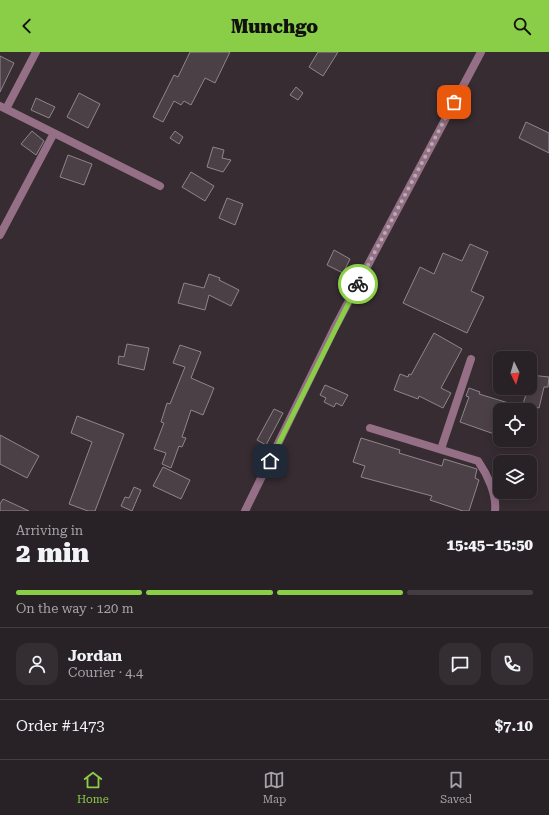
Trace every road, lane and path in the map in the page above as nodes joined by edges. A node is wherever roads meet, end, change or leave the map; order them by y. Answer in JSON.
{"nodes":[{"id":1,"x":36,"y":52,"type":"edge"},
{"id":2,"x":481,"y":52,"type":"edge"},
{"id":3,"x":3,"y":107,"type":"edge"},
{"id":4,"x":54,"y":133,"type":"junction"},
{"id":5,"x":160,"y":186,"type":"dead end"},
{"id":6,"x":0,"y":235,"type":"edge"},
{"id":7,"x":471,"y":359,"type":"dead end"},
{"id":8,"x":370,"y":428,"type":"dead end"},
{"id":9,"x":441,"y":450,"type":"junction"},
{"id":10,"x":245,"y":511,"type":"edge"},
{"id":11,"x":495,"y":511,"type":"edge"}],
"edges":[{"from":1,"to":3,"type":"street"},
{"from":2,"to":10,"type":"street"},
{"from":3,"to":4,"type":"street"},
{"from":4,"to":5,"type":"street"},
{"from":4,"to":6,"type":"street"},
{"from":7,"to":9,"type":"street"},
{"from":8,"to":9,"type":"street"},
{"from":9,"to":11,"type":"street"}]}
